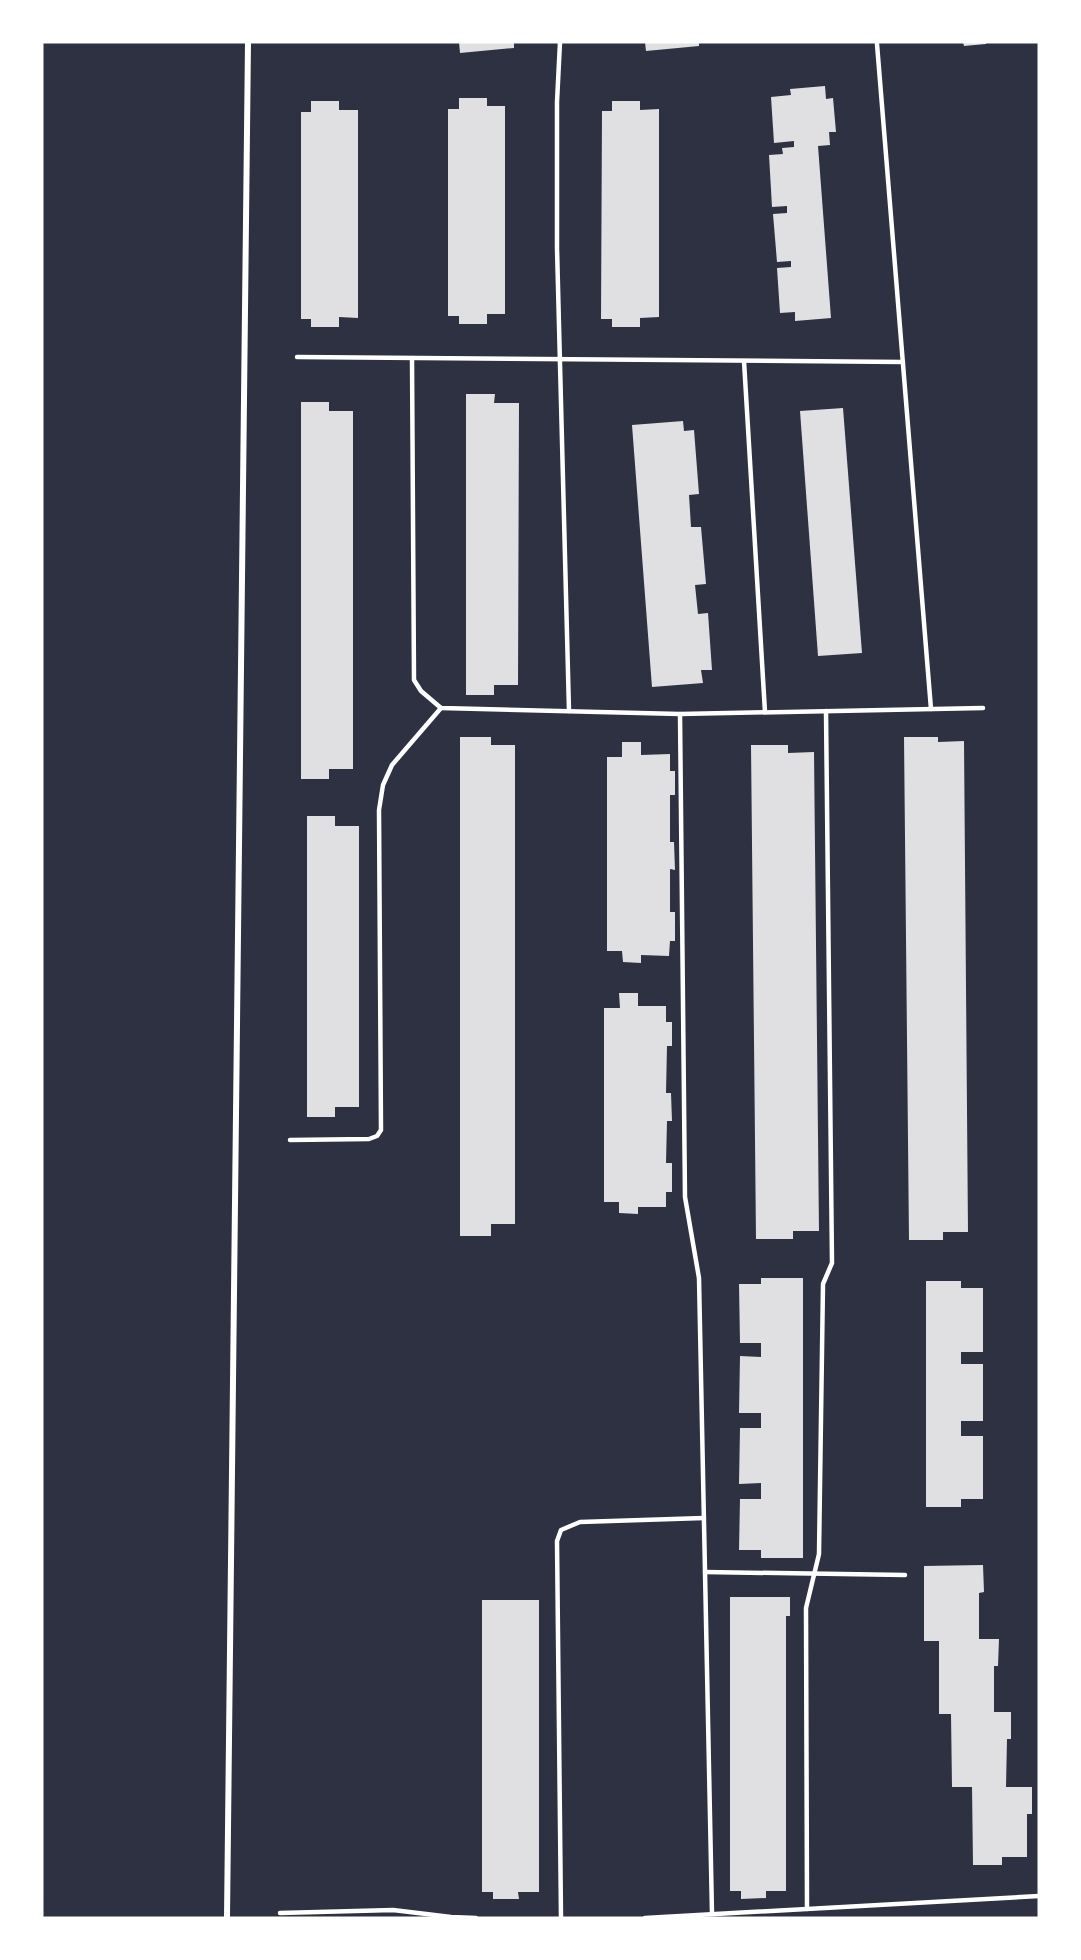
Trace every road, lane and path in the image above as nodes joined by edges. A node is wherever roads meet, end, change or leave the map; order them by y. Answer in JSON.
{"nodes":[{"id":1,"x":248,"y":42,"type":"edge"},
{"id":2,"x":560,"y":42,"type":"edge"},
{"id":3,"x":877,"y":44,"type":"dead end"},
{"id":4,"x":297,"y":357,"type":"dead end"},
{"id":5,"x":412,"y":358,"type":"junction"},
{"id":6,"x":561,"y":359,"type":"junction"},
{"id":7,"x":744,"y":360,"type":"junction"},
{"id":8,"x":903,"y":362,"type":"junction"},
{"id":9,"x":441,"y":708,"type":"junction"},
{"id":10,"x":982,"y":708,"type":"dead end"},
{"id":11,"x":932,"y":709,"type":"junction"},
{"id":12,"x":569,"y":711,"type":"junction"},
{"id":13,"x":826,"y":711,"type":"junction"},
{"id":14,"x":765,"y":712,"type":"junction"},
{"id":15,"x":680,"y":714,"type":"junction"},
{"id":16,"x":290,"y":1140,"type":"dead end"},
{"id":17,"x":704,"y":1518,"type":"junction"},
{"id":18,"x":705,"y":1572,"type":"junction"},
{"id":19,"x":814,"y":1573,"type":"junction"},
{"id":20,"x":905,"y":1575,"type":"dead end"},
{"id":21,"x":1039,"y":1896,"type":"edge"},
{"id":22,"x":807,"y":1909,"type":"junction"},
{"id":23,"x":393,"y":1910,"type":"junction"},
{"id":24,"x":280,"y":1913,"type":"dead end"},
{"id":25,"x":712,"y":1914,"type":"junction"},
{"id":26,"x":227,"y":1918,"type":"edge"},
{"id":27,"x":393,"y":1918,"type":"edge"},
{"id":28,"x":476,"y":1918,"type":"edge"},
{"id":29,"x":561,"y":1918,"type":"edge"},
{"id":30,"x":645,"y":1918,"type":"edge"}],
"edges":[{"from":1,"to":26,"type":"street"},
{"from":2,"to":6,"type":"lane"},
{"from":3,"to":8,"type":"lane"},
{"from":4,"to":5,"type":"lane"},
{"from":5,"to":6,"type":"lane"},
{"from":5,"to":9,"type":"lane"},
{"from":6,"to":7,"type":"lane"},
{"from":6,"to":12,"type":"lane"},
{"from":7,"to":8,"type":"lane"},
{"from":7,"to":14,"type":"lane"},
{"from":8,"to":11,"type":"lane"},
{"from":9,"to":12,"type":"lane"},
{"from":9,"to":16,"type":"lane"},
{"from":10,"to":11,"type":"lane"},
{"from":11,"to":13,"type":"lane"},
{"from":12,"to":15,"type":"lane"},
{"from":13,"to":14,"type":"lane"},
{"from":13,"to":19,"type":"lane"},
{"from":14,"to":15,"type":"lane"},
{"from":15,"to":17,"type":"lane"},
{"from":17,"to":18,"type":"lane"},
{"from":17,"to":29,"type":"lane"},
{"from":18,"to":19,"type":"lane"},
{"from":18,"to":25,"type":"lane"},
{"from":19,"to":20,"type":"lane"},
{"from":19,"to":22,"type":"lane"},
{"from":21,"to":22,"type":"lane"},
{"from":22,"to":25,"type":"lane"},
{"from":23,"to":24,"type":"lane"},
{"from":23,"to":27,"type":"lane"},
{"from":23,"to":28,"type":"lane"},
{"from":25,"to":30,"type":"lane"}]}
